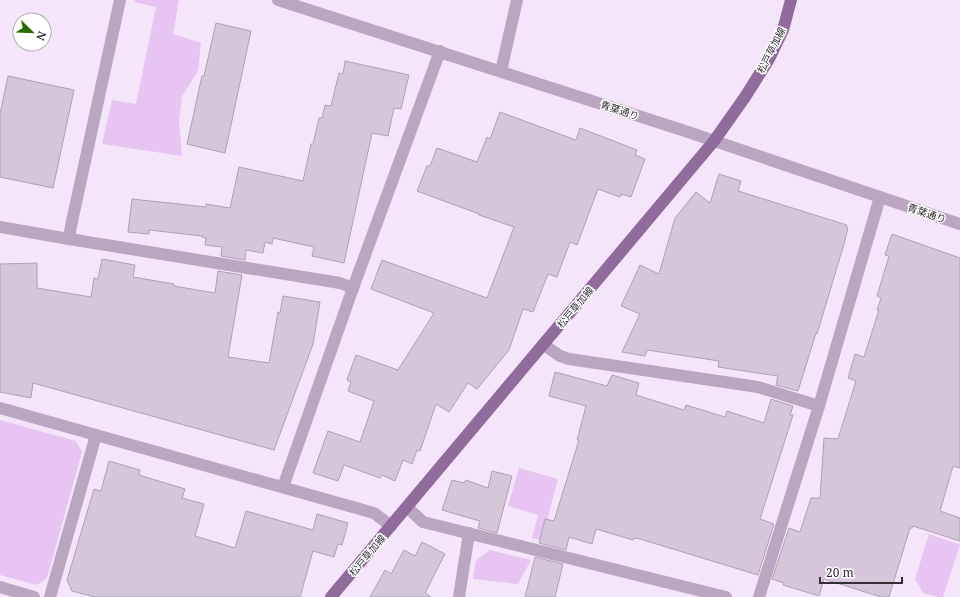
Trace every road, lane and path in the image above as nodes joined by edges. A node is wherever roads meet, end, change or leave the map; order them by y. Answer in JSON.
{"nodes":[{"id":1,"x":120,"y":0,"type":"edge"},
{"id":2,"x":278,"y":0,"type":"edge"},
{"id":3,"x":517,"y":0,"type":"edge"},
{"id":4,"x":792,"y":0,"type":"edge"},
{"id":5,"x":440,"y":51,"type":"junction"},
{"id":6,"x":501,"y":71,"type":"junction"},
{"id":7,"x":714,"y":141,"type":"junction"},
{"id":8,"x":880,"y":197,"type":"junction"},
{"id":9,"x":960,"y":224,"type":"edge"},
{"id":10,"x":0,"y":227,"type":"edge"},
{"id":11,"x":69,"y":240,"type":"junction"},
{"id":12,"x":352,"y":288,"type":"junction"},
{"id":13,"x":544,"y":345,"type":"junction"},
{"id":14,"x":818,"y":406,"type":"junction"},
{"id":15,"x":0,"y":408,"type":"edge"},
{"id":16,"x":96,"y":435,"type":"junction"},
{"id":17,"x":283,"y":487,"type":"junction"},
{"id":18,"x":407,"y":507,"type":"junction"},
{"id":19,"x":391,"y":526,"type":"junction"},
{"id":20,"x":468,"y":533,"type":"junction"},
{"id":21,"x":0,"y":587,"type":"edge"},
{"id":22,"x":34,"y":597,"type":"edge"},
{"id":23,"x":50,"y":597,"type":"edge"},
{"id":24,"x":332,"y":597,"type":"edge"},
{"id":25,"x":459,"y":597,"type":"edge"},
{"id":26,"x":725,"y":597,"type":"edge"},
{"id":27,"x":759,"y":597,"type":"edge"}],
"edges":[{"from":1,"to":11,"type":"street"},
{"from":2,"to":5,"type":"street","name":"青葉通り"},
{"from":3,"to":6,"type":"street"},
{"from":4,"to":7,"type":"main road","name":"松戸草加線"},
{"from":5,"to":6,"type":"street","name":"青葉通り"},
{"from":5,"to":12,"type":"street"},
{"from":6,"to":7,"type":"street","name":"青葉通り"},
{"from":7,"to":8,"type":"street","name":"青葉通り"},
{"from":7,"to":13,"type":"main road","name":"松戸草加線"},
{"from":8,"to":9,"type":"street","name":"青葉通り"},
{"from":8,"to":14,"type":"street"},
{"from":10,"to":11,"type":"street"},
{"from":11,"to":12,"type":"street"},
{"from":12,"to":17,"type":"street"},
{"from":13,"to":14,"type":"street"},
{"from":13,"to":18,"type":"main road","name":"松戸草加線"},
{"from":14,"to":27,"type":"street"},
{"from":15,"to":16,"type":"street"},
{"from":16,"to":17,"type":"street"},
{"from":16,"to":23,"type":"street"},
{"from":17,"to":19,"type":"street"},
{"from":18,"to":19,"type":"main road","name":"松戸草加線"},
{"from":18,"to":20,"type":"street"},
{"from":19,"to":24,"type":"main road","name":"松戸草加線"},
{"from":20,"to":25,"type":"street"},
{"from":20,"to":26,"type":"street"},
{"from":21,"to":22,"type":"street"}]}
